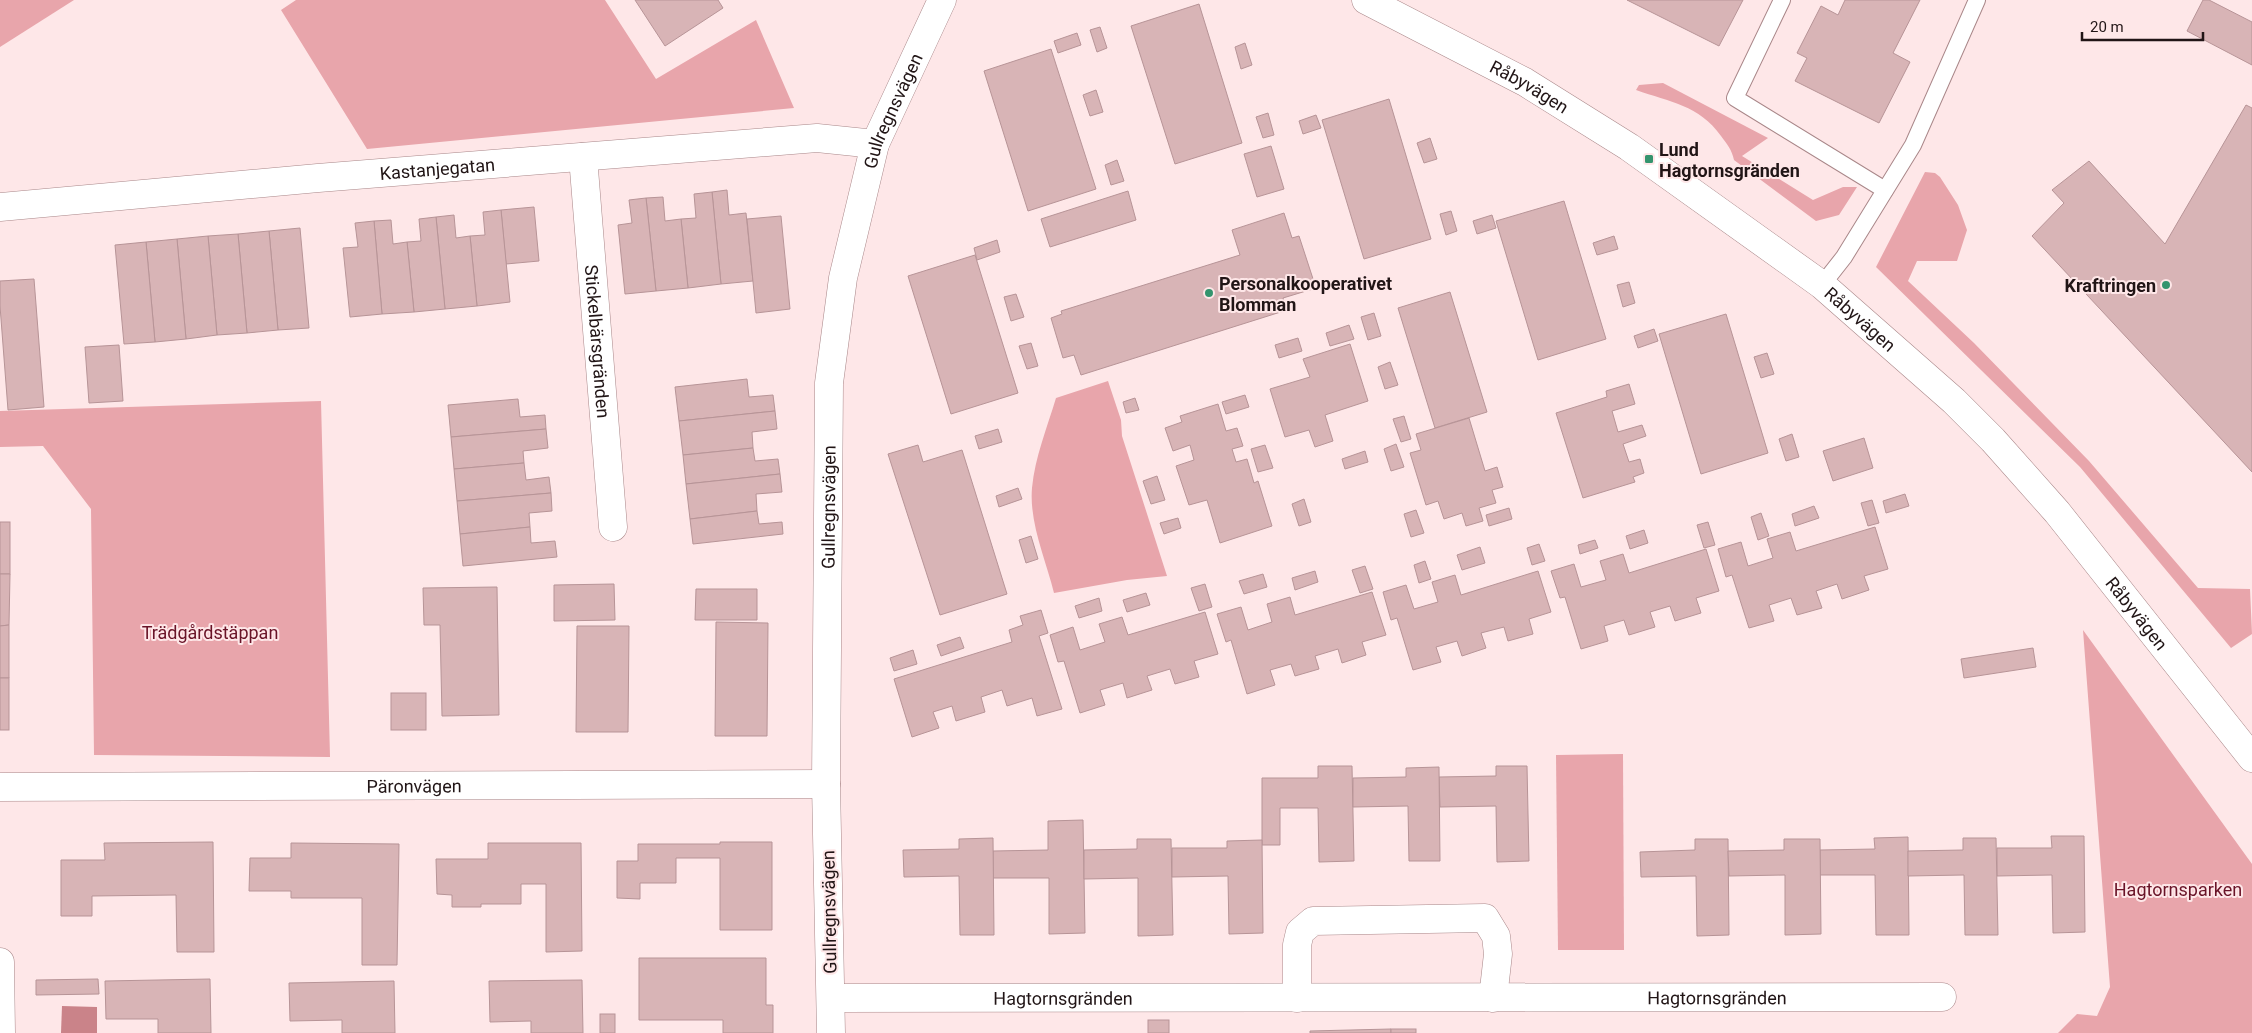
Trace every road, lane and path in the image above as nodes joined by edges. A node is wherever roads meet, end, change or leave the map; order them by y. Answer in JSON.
{"nodes":[{"id":1,"x":942,"y":0,"type":"edge"},
{"id":2,"x":1366,"y":0,"type":"edge"},
{"id":3,"x":1782,"y":0,"type":"edge"},
{"id":4,"x":1977,"y":0,"type":"edge"},
{"id":5,"x":875,"y":144,"type":"junction"},
{"id":6,"x":583,"y":157,"type":"junction"},
{"id":7,"x":1885,"y":190,"type":"junction"},
{"id":8,"x":0,"y":207,"type":"edge"},
{"id":9,"x":1822,"y":285,"type":"junction"},
{"id":10,"x":613,"y":527,"type":"dead end"},
{"id":11,"x":2252,"y":758,"type":"edge"},
{"id":12,"x":826,"y":784,"type":"junction"},
{"id":13,"x":0,"y":787,"type":"edge"},
{"id":14,"x":0,"y":962,"type":"edge"},
{"id":15,"x":1942,"y":997,"type":"dead end"},
{"id":16,"x":831,"y":998,"type":"junction"},
{"id":17,"x":1297,"y":998,"type":"junction"},
{"id":18,"x":1493,"y":998,"type":"junction"},
{"id":19,"x":1,"y":1033,"type":"edge"},
{"id":20,"x":831,"y":1033,"type":"edge"}],
"edges":[{"from":1,"to":5,"type":"street","name":"Gullregnsvägen"},
{"from":2,"to":9,"type":"street","name":"Råbyvägen"},
{"from":3,"to":7,"type":"lane"},
{"from":4,"to":7,"type":"lane"},
{"from":5,"to":6,"type":"street","name":"Kastanjegatan"},
{"from":5,"to":12,"type":"street","name":"Gullregnsvägen"},
{"from":6,"to":8,"type":"street","name":"Kastanjegatan"},
{"from":6,"to":10,"type":"street","name":"Stickelbärsgränden"},
{"from":7,"to":9,"type":"lane"},
{"from":9,"to":11,"type":"street","name":"Råbyvägen"},
{"from":12,"to":13,"type":"street","name":"Päronvägen"},
{"from":12,"to":16,"type":"street","name":"Gullregnsvägen"},
{"from":14,"to":19,"type":"street"},
{"from":15,"to":18,"type":"street","name":"Hagtornsgränden"},
{"from":16,"to":17,"type":"street","name":"Hagtornsgränden"},
{"from":16,"to":20,"type":"street","name":"Gullregnsvägen"},
{"from":17,"to":18,"type":"street","name":"Hagtornsgränden"},
{"from":17,"to":18,"type":"street"}]}
